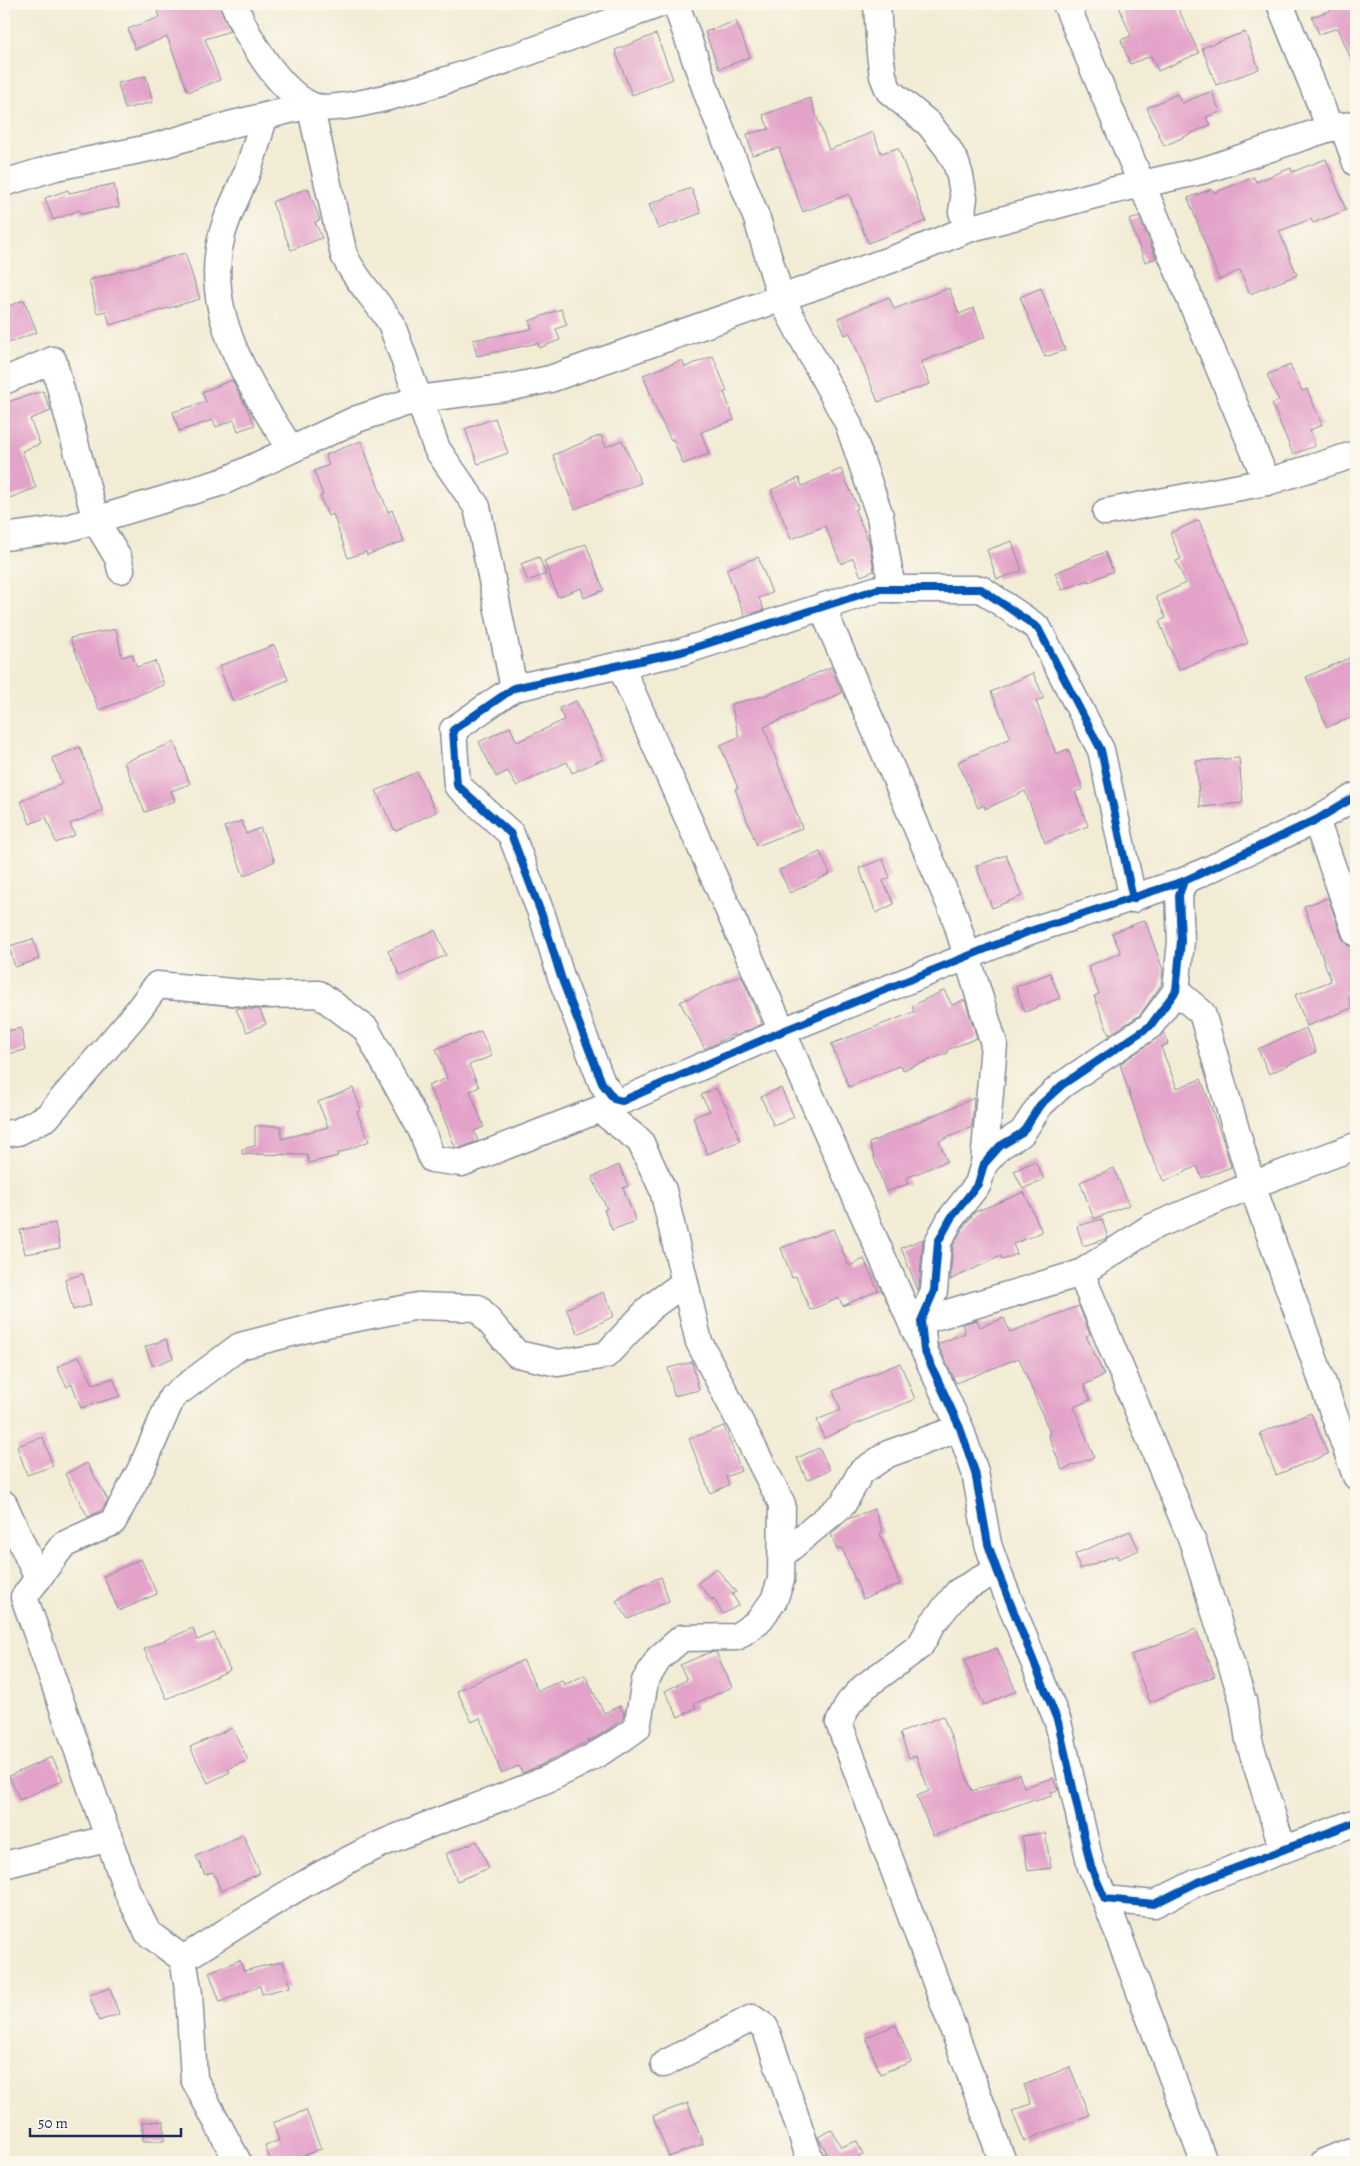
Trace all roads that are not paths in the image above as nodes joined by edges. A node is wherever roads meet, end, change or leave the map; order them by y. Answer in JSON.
{"nodes":[{"id":1,"x":234,"y":4,"type":"edge"},
{"id":2,"x":660,"y":4,"type":"edge"},
{"id":3,"x":676,"y":4,"type":"edge"},
{"id":4,"x":878,"y":4,"type":"edge"},
{"id":5,"x":1066,"y":4,"type":"edge"},
{"id":6,"x":1280,"y":4,"type":"edge"},
{"id":7,"x":310,"y":105,"type":"junction"},
{"id":8,"x":264,"y":117,"type":"junction"},
{"id":9,"x":1343,"y":126,"type":"edge"},
{"id":10,"x":1356,"y":163,"type":"edge"},
{"id":11,"x":4,"y":183,"type":"edge"},
{"id":12,"x":1143,"y":183,"type":"junction"},
{"id":13,"x":968,"y":229,"type":"junction"},
{"id":14,"x":781,"y":298,"type":"junction"},
{"id":15,"x":4,"y":380,"type":"edge"},
{"id":16,"x":418,"y":399,"type":"junction"},
{"id":17,"x":292,"y":448,"type":"junction"},
{"id":18,"x":1356,"y":454,"type":"edge"},
{"id":19,"x":1267,"y":482,"type":"junction"},
{"id":20,"x":1106,"y":512,"type":"dead end"},
{"id":21,"x":96,"y":521,"type":"junction"},
{"id":22,"x":4,"y":537,"type":"edge"},
{"id":23,"x":121,"y":570,"type":"dead end"},
{"id":24,"x":892,"y":589,"type":"junction"},
{"id":25,"x":822,"y":607,"type":"junction"},
{"id":26,"x":620,"y":664,"type":"junction"},
{"id":27,"x":514,"y":688,"type":"junction"},
{"id":28,"x":1356,"y":796,"type":"edge"},
{"id":29,"x":1316,"y":820,"type":"junction"},
{"id":30,"x":1184,"y":881,"type":"junction"},
{"id":31,"x":1133,"y":899,"type":"junction"},
{"id":32,"x":1356,"y":933,"type":"edge"},
{"id":33,"x":967,"y":958,"type":"junction"},
{"id":34,"x":1176,"y":991,"type":"junction"},
{"id":35,"x":783,"y":1032,"type":"junction"},
{"id":36,"x":611,"y":1105,"type":"junction"},
{"id":37,"x":4,"y":1134,"type":"edge"},
{"id":38,"x":1356,"y":1146,"type":"edge"},
{"id":39,"x":984,"y":1164,"type":"junction"},
{"id":40,"x":1252,"y":1185,"type":"junction"},
{"id":41,"x":1080,"y":1273,"type":"junction"},
{"id":42,"x":684,"y":1283,"type":"junction"},
{"id":43,"x":921,"y":1321,"type":"junction"},
{"id":44,"x":924,"y":1350,"type":"junction"},
{"id":45,"x":960,"y":1428,"type":"junction"},
{"id":46,"x":1356,"y":1476,"type":"edge"},
{"id":47,"x":7,"y":1517,"type":"edge"},
{"id":48,"x":782,"y":1555,"type":"junction"},
{"id":49,"x":997,"y":1570,"type":"junction"},
{"id":50,"x":38,"y":1579,"type":"junction"},
{"id":51,"x":1356,"y":1822,"type":"edge"},
{"id":52,"x":110,"y":1838,"type":"junction"},
{"id":53,"x":1283,"y":1849,"type":"junction"},
{"id":54,"x":4,"y":1865,"type":"edge"},
{"id":55,"x":1105,"y":1899,"type":"junction"},
{"id":56,"x":183,"y":1959,"type":"junction"},
{"id":57,"x":664,"y":2064,"type":"dead end"},
{"id":58,"x":1356,"y":2149,"type":"edge"},
{"id":59,"x":238,"y":2162,"type":"edge"},
{"id":60,"x":811,"y":2162,"type":"edge"},
{"id":61,"x":1003,"y":2162,"type":"edge"},
{"id":62,"x":1204,"y":2162,"type":"edge"},
{"id":63,"x":1324,"y":2162,"type":"edge"}],
"edges":[{"from":1,"to":7,"type":"street"},
{"from":2,"to":7,"type":"street"},
{"from":3,"to":14,"type":"street"},
{"from":4,"to":13,"type":"street"},
{"from":5,"to":12,"type":"street"},
{"from":6,"to":9,"type":"street"},
{"from":7,"to":8,"type":"street"},
{"from":7,"to":16,"type":"street"},
{"from":8,"to":11,"type":"street"},
{"from":8,"to":17,"type":"street"},
{"from":9,"to":10,"type":"street"},
{"from":9,"to":12,"type":"street"},
{"from":12,"to":13,"type":"street"},
{"from":12,"to":19,"type":"street"},
{"from":13,"to":14,"type":"street"},
{"from":14,"to":16,"type":"street"},
{"from":14,"to":24,"type":"street"},
{"from":15,"to":21,"type":"street"},
{"from":16,"to":17,"type":"street"},
{"from":16,"to":27,"type":"street"},
{"from":17,"to":21,"type":"street"},
{"from":18,"to":19,"type":"street"},
{"from":19,"to":20,"type":"street"},
{"from":21,"to":22,"type":"street"},
{"from":21,"to":23,"type":"street"},
{"from":24,"to":25,"type":"street"},
{"from":24,"to":31,"type":"street"},
{"from":25,"to":26,"type":"street"},
{"from":25,"to":33,"type":"street"},
{"from":26,"to":27,"type":"street"},
{"from":26,"to":35,"type":"street"},
{"from":27,"to":36,"type":"street"},
{"from":28,"to":29,"type":"street"},
{"from":29,"to":30,"type":"street"},
{"from":29,"to":32,"type":"street"},
{"from":30,"to":31,"type":"street"},
{"from":30,"to":34,"type":"street"},
{"from":31,"to":33,"type":"street"},
{"from":33,"to":35,"type":"street"},
{"from":33,"to":39,"type":"street"},
{"from":34,"to":39,"type":"street"},
{"from":34,"to":40,"type":"street"},
{"from":35,"to":36,"type":"street"},
{"from":35,"to":44,"type":"street"},
{"from":36,"to":37,"type":"street"},
{"from":36,"to":42,"type":"street"},
{"from":38,"to":40,"type":"street"},
{"from":39,"to":43,"type":"street"},
{"from":40,"to":41,"type":"street"},
{"from":40,"to":46,"type":"street"},
{"from":41,"to":43,"type":"street"},
{"from":41,"to":53,"type":"street"},
{"from":42,"to":48,"type":"street"},
{"from":42,"to":50,"type":"street"},
{"from":43,"to":44,"type":"street"},
{"from":44,"to":45,"type":"street"},
{"from":45,"to":48,"type":"street"},
{"from":45,"to":49,"type":"street"},
{"from":47,"to":50,"type":"street"},
{"from":48,"to":56,"type":"street"},
{"from":49,"to":55,"type":"street"},
{"from":49,"to":61,"type":"street"},
{"from":50,"to":52,"type":"street"},
{"from":51,"to":53,"type":"street"},
{"from":52,"to":54,"type":"street"},
{"from":52,"to":56,"type":"street"},
{"from":53,"to":55,"type":"street"},
{"from":55,"to":62,"type":"street"},
{"from":56,"to":59,"type":"street"},
{"from":57,"to":60,"type":"street"},
{"from":58,"to":63,"type":"street"}]}
